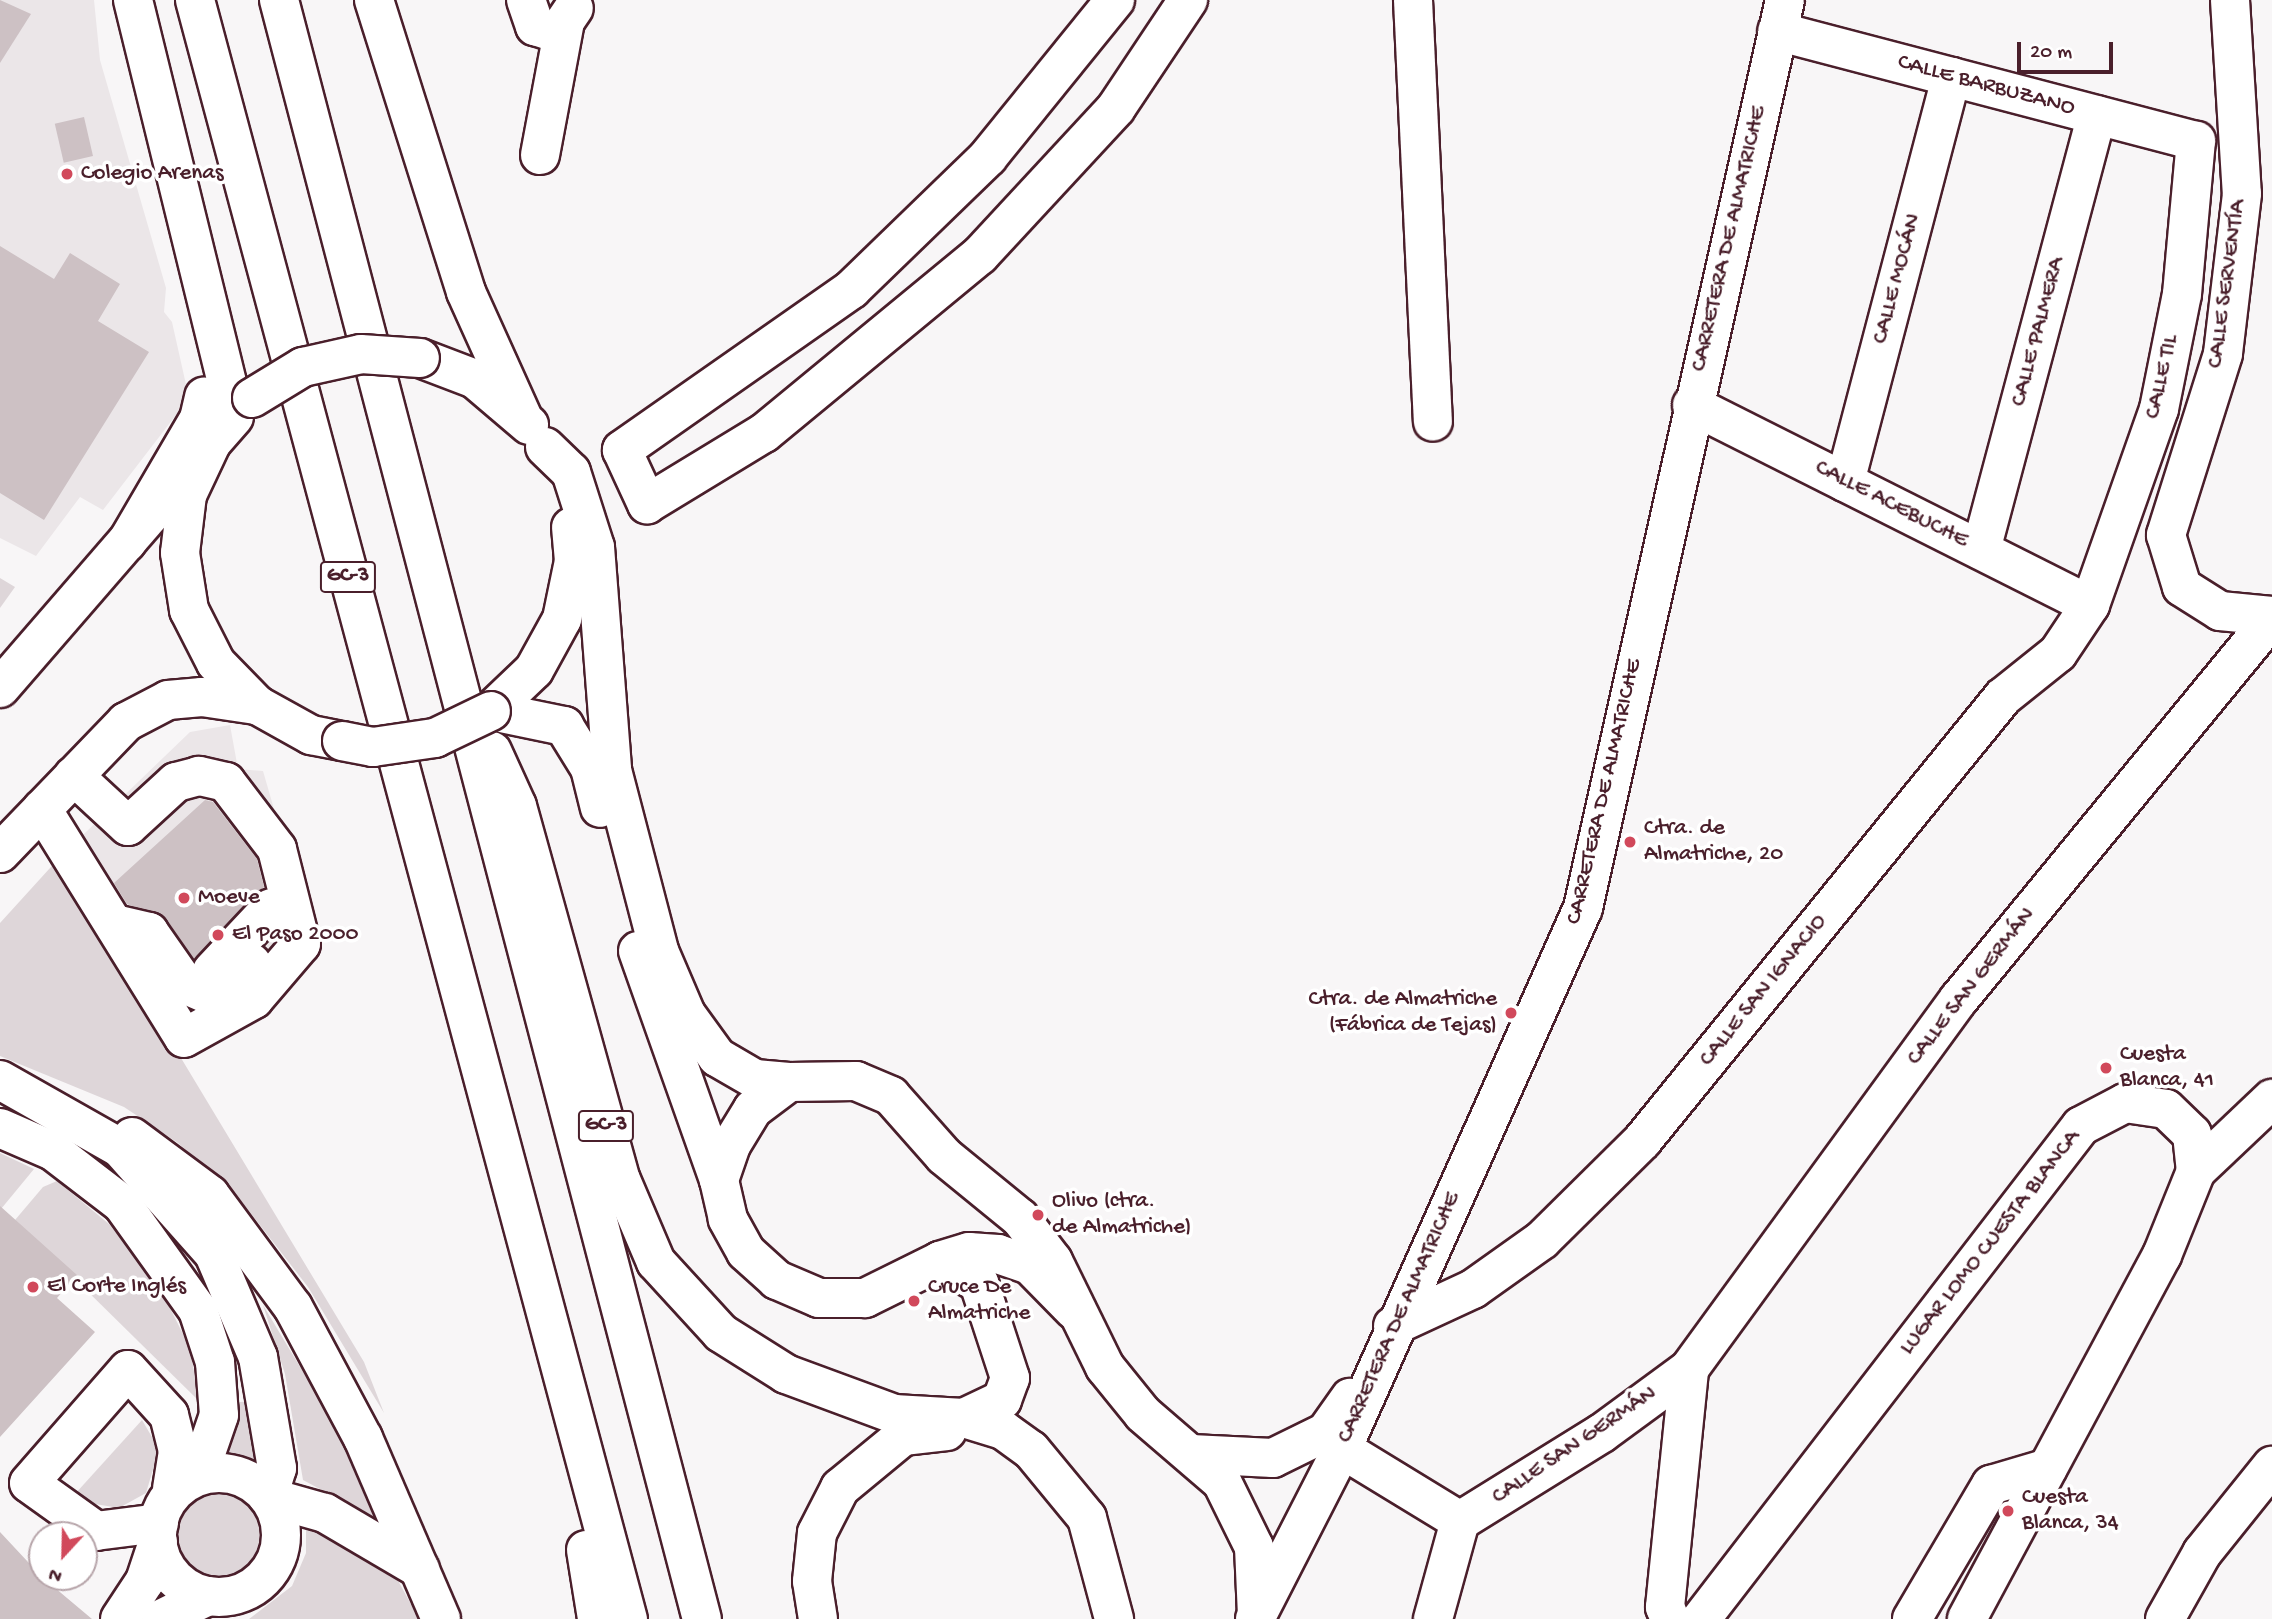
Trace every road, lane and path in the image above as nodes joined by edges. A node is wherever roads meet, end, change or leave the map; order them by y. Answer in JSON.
{"nodes":[{"id":1,"x":133,"y":0,"type":"edge"},
{"id":2,"x":195,"y":0,"type":"edge"},
{"id":3,"x":279,"y":0,"type":"edge"},
{"id":4,"x":374,"y":0,"type":"edge"},
{"id":5,"x":526,"y":0,"type":"edge"},
{"id":6,"x":1115,"y":0,"type":"edge"},
{"id":7,"x":1188,"y":0,"type":"edge"},
{"id":8,"x":1413,"y":0,"type":"edge"},
{"id":9,"x":2230,"y":0,"type":"edge"},
{"id":10,"x":568,"y":11,"type":"edge"},
{"id":11,"x":1781,"y":16,"type":"edge"},
{"id":12,"x":1951,"y":77,"type":"junction"},
{"id":13,"x":2097,"y":115,"type":"junction"},
{"id":14,"x":2196,"y":141,"type":"joint"},
{"id":15,"x":540,"y":155,"type":"dead end"},
{"id":16,"x":217,"y":337,"type":"junction"},
{"id":17,"x":1692,"y":405,"type":"junction"},
{"id":18,"x":522,"y":416,"type":"junction"},
{"id":19,"x":1433,"y":422,"type":"dead end"},
{"id":20,"x":212,"y":442,"type":"junction"},
{"id":21,"x":545,"y":447,"type":"junction"},
{"id":22,"x":1845,"y":482,"type":"junction"},
{"id":23,"x":127,"y":542,"type":"junction"},
{"id":24,"x":1981,"y":550,"type":"junction"},
{"id":25,"x":2090,"y":605,"type":"junction"},
{"id":26,"x":2272,"y":617,"type":"edge"},
{"id":27,"x":446,"y":649,"type":"junction"},
{"id":28,"x":0,"y":688,"type":"edge"},
{"id":29,"x":257,"y":705,"type":"junction"},
{"id":30,"x":507,"y":707,"type":"junction"},
{"id":31,"x":74,"y":776,"type":"junction"},
{"id":32,"x":42,"y":809,"type":"junction"},
{"id":33,"x":261,"y":829,"type":"junction"},
{"id":34,"x":0,"y":853,"type":"edge"},
{"id":35,"x":113,"y":924,"type":"junction"},
{"id":36,"x":0,"y":1080,"type":"edge"},
{"id":37,"x":789,"y":1082,"type":"junction"},
{"id":38,"x":2272,"y":1098,"type":"edge"},
{"id":39,"x":79,"y":1120,"type":"junction"},
{"id":40,"x":0,"y":1128,"type":"edge"},
{"id":41,"x":502,"y":1154,"type":"junction"},
{"id":42,"x":2196,"y":1171,"type":"junction"},
{"id":43,"x":719,"y":1180,"type":"junction"},
{"id":44,"x":940,"y":1261,"type":"junction"},
{"id":45,"x":1074,"y":1310,"type":"junction"},
{"id":46,"x":1394,"y":1326,"type":"junction"},
{"id":47,"x":1377,"y":1360,"type":"junction"},
{"id":48,"x":1689,"y":1369,"type":"junction"},
{"id":49,"x":964,"y":1418,"type":"junction"},
{"id":50,"x":1342,"y":1450,"type":"junction"},
{"id":51,"x":1191,"y":1454,"type":"junction"},
{"id":52,"x":2272,"y":1466,"type":"edge"},
{"id":53,"x":2048,"y":1468,"type":"junction"},
{"id":54,"x":1061,"y":1481,"type":"junction"},
{"id":55,"x":268,"y":1497,"type":"junction"},
{"id":56,"x":169,"y":1509,"type":"junction"},
{"id":57,"x":1460,"y":1521,"type":"junction"},
{"id":58,"x":420,"y":1569,"type":"junction"},
{"id":59,"x":208,"y":1596,"type":"junction"},
{"id":60,"x":1112,"y":1617,"type":"edge"},
{"id":61,"x":1256,"y":1618,"type":"edge"},
{"id":62,"x":120,"y":1619,"type":"edge"},
{"id":63,"x":161,"y":1619,"type":"edge"},
{"id":64,"x":441,"y":1619,"type":"edge"},
{"id":65,"x":597,"y":1619,"type":"edge"},
{"id":66,"x":628,"y":1619,"type":"edge"},
{"id":67,"x":702,"y":1619,"type":"edge"},
{"id":68,"x":818,"y":1619,"type":"edge"},
{"id":69,"x":1433,"y":1619,"type":"edge"},
{"id":70,"x":1670,"y":1619,"type":"edge"},
{"id":71,"x":1701,"y":1619,"type":"edge"},
{"id":72,"x":1912,"y":1619,"type":"edge"},
{"id":73,"x":1967,"y":1619,"type":"edge"},
{"id":74,"x":2165,"y":1619,"type":"edge"}],
"edges":[{"from":1,"to":16,"type":"main road"},
{"from":2,"to":41,"type":"main road","number":"GC-3"},
{"from":3,"to":27,"type":"main road","number":"GC-3"},
{"from":4,"to":18,"type":"main road"},
{"from":5,"to":10,"type":"main road"},
{"from":6,"to":7,"type":"main road"},
{"from":8,"to":19,"type":"main road"},
{"from":9,"to":26,"type":"main road","name":"CALLE SERVENTÍA"},
{"from":10,"to":15,"type":"main road"},
{"from":11,"to":12,"type":"main road","name":"CALLE BARBUZANO"},
{"from":11,"to":17,"type":"main road","name":"CARRETERA DE ALMATRICHE"},
{"from":12,"to":13,"type":"main road","name":"CALLE BARBUZANO"},
{"from":12,"to":22,"type":"main road","name":"CALLE MOCÁN"},
{"from":13,"to":14,"type":"main road","name":"CALLE BARBUZANO"},
{"from":13,"to":24,"type":"main road","name":"CALLE PALMERA"},
{"from":14,"to":25,"type":"main road","name":"CALLE TIL"},
{"from":16,"to":20,"type":"main road"},
{"from":16,"to":23,"type":"main road"},
{"from":17,"to":22,"type":"main road","name":"CALLE ACEBUCHE"},
{"from":17,"to":46,"type":"main road","name":"CARRETERA DE ALMATRICHE"},
{"from":18,"to":20,"type":"main road","bridge":true},
{"from":18,"to":21,"type":"main road"},
{"from":20,"to":23,"type":"main road"},
{"from":20,"to":29,"type":"main road"},
{"from":21,"to":30,"type":"main road"},
{"from":21,"to":37,"type":"main road"},
{"from":22,"to":24,"type":"main road","name":"CALLE ACEBUCHE"},
{"from":23,"to":28,"type":"main road"},
{"from":24,"to":25,"type":"main road","name":"CALLE ACEBUCHE"},
{"from":25,"to":46,"type":"main road","name":"CALLE SAN IGNACIO"},
{"from":26,"to":48,"type":"main road","name":"CALLE SAN GERMÁN"},
{"from":27,"to":49,"type":"main road","number":"GC-3"},
{"from":27,"to":67,"type":"main road","number":"GC-3"},
{"from":29,"to":30,"type":"main road","bridge":true},
{"from":29,"to":31,"type":"main road"},
{"from":30,"to":43,"type":"main road"},
{"from":31,"to":32,"type":"main road"},
{"from":31,"to":33,"type":"main road"},
{"from":32,"to":34,"type":"main road"},
{"from":32,"to":35,"type":"main road"},
{"from":33,"to":35,"type":"main road"},
{"from":33,"to":35,"type":"main road"},
{"from":36,"to":39,"type":"main road"},
{"from":37,"to":43,"type":"main road"},
{"from":37,"to":45,"type":"main road"},
{"from":38,"to":42,"type":"main road"},
{"from":39,"to":55,"type":"main road"},
{"from":39,"to":58,"type":"main road"},
{"from":40,"to":56,"type":"main road"},
{"from":41,"to":65,"type":"main road"},
{"from":41,"to":66,"type":"main road","number":"GC-3"},
{"from":42,"to":53,"type":"main road","name":"LUGAR LOMO CUESTA BLANCA"},
{"from":42,"to":71,"type":"main road","name":"LUGAR LOMO CUESTA BLANCA"},
{"from":43,"to":44,"type":"main road"},
{"from":44,"to":45,"type":"main road"},
{"from":44,"to":49,"type":"main road"},
{"from":45,"to":51,"type":"main road"},
{"from":46,"to":47,"type":"main road","name":"CARRETERA DE ALMATRICHE"},
{"from":47,"to":50,"type":"main road","name":"CARRETERA DE ALMATRICHE"},
{"from":47,"to":51,"type":"main road"},
{"from":48,"to":57,"type":"main road","name":"CALLE SAN GERMÁN"},
{"from":48,"to":70,"type":"main road","name":"CALLE SAN GERMÁN"},
{"from":49,"to":54,"type":"main road","number":"GC-3"},
{"from":50,"to":57,"type":"main road"},
{"from":50,"to":61,"type":"main road","name":"CARRETERA DE ALMATRICHE"},
{"from":51,"to":61,"type":"main road"},
{"from":52,"to":74,"type":"main road"},
{"from":53,"to":72,"type":"main road"},
{"from":53,"to":73,"type":"main road","name":"LUGAR LOMO CUESTA BLANCA"},
{"from":54,"to":60,"type":"main road"},
{"from":54,"to":68,"type":"main road"},
{"from":55,"to":56,"type":"main road"},
{"from":55,"to":58,"type":"main road"},
{"from":55,"to":59,"type":"main road"},
{"from":56,"to":59,"type":"main road"},
{"from":56,"to":62,"type":"main road"},
{"from":57,"to":69,"type":"main road"},
{"from":58,"to":64,"type":"main road"},
{"from":59,"to":63,"type":"main road"}]}
